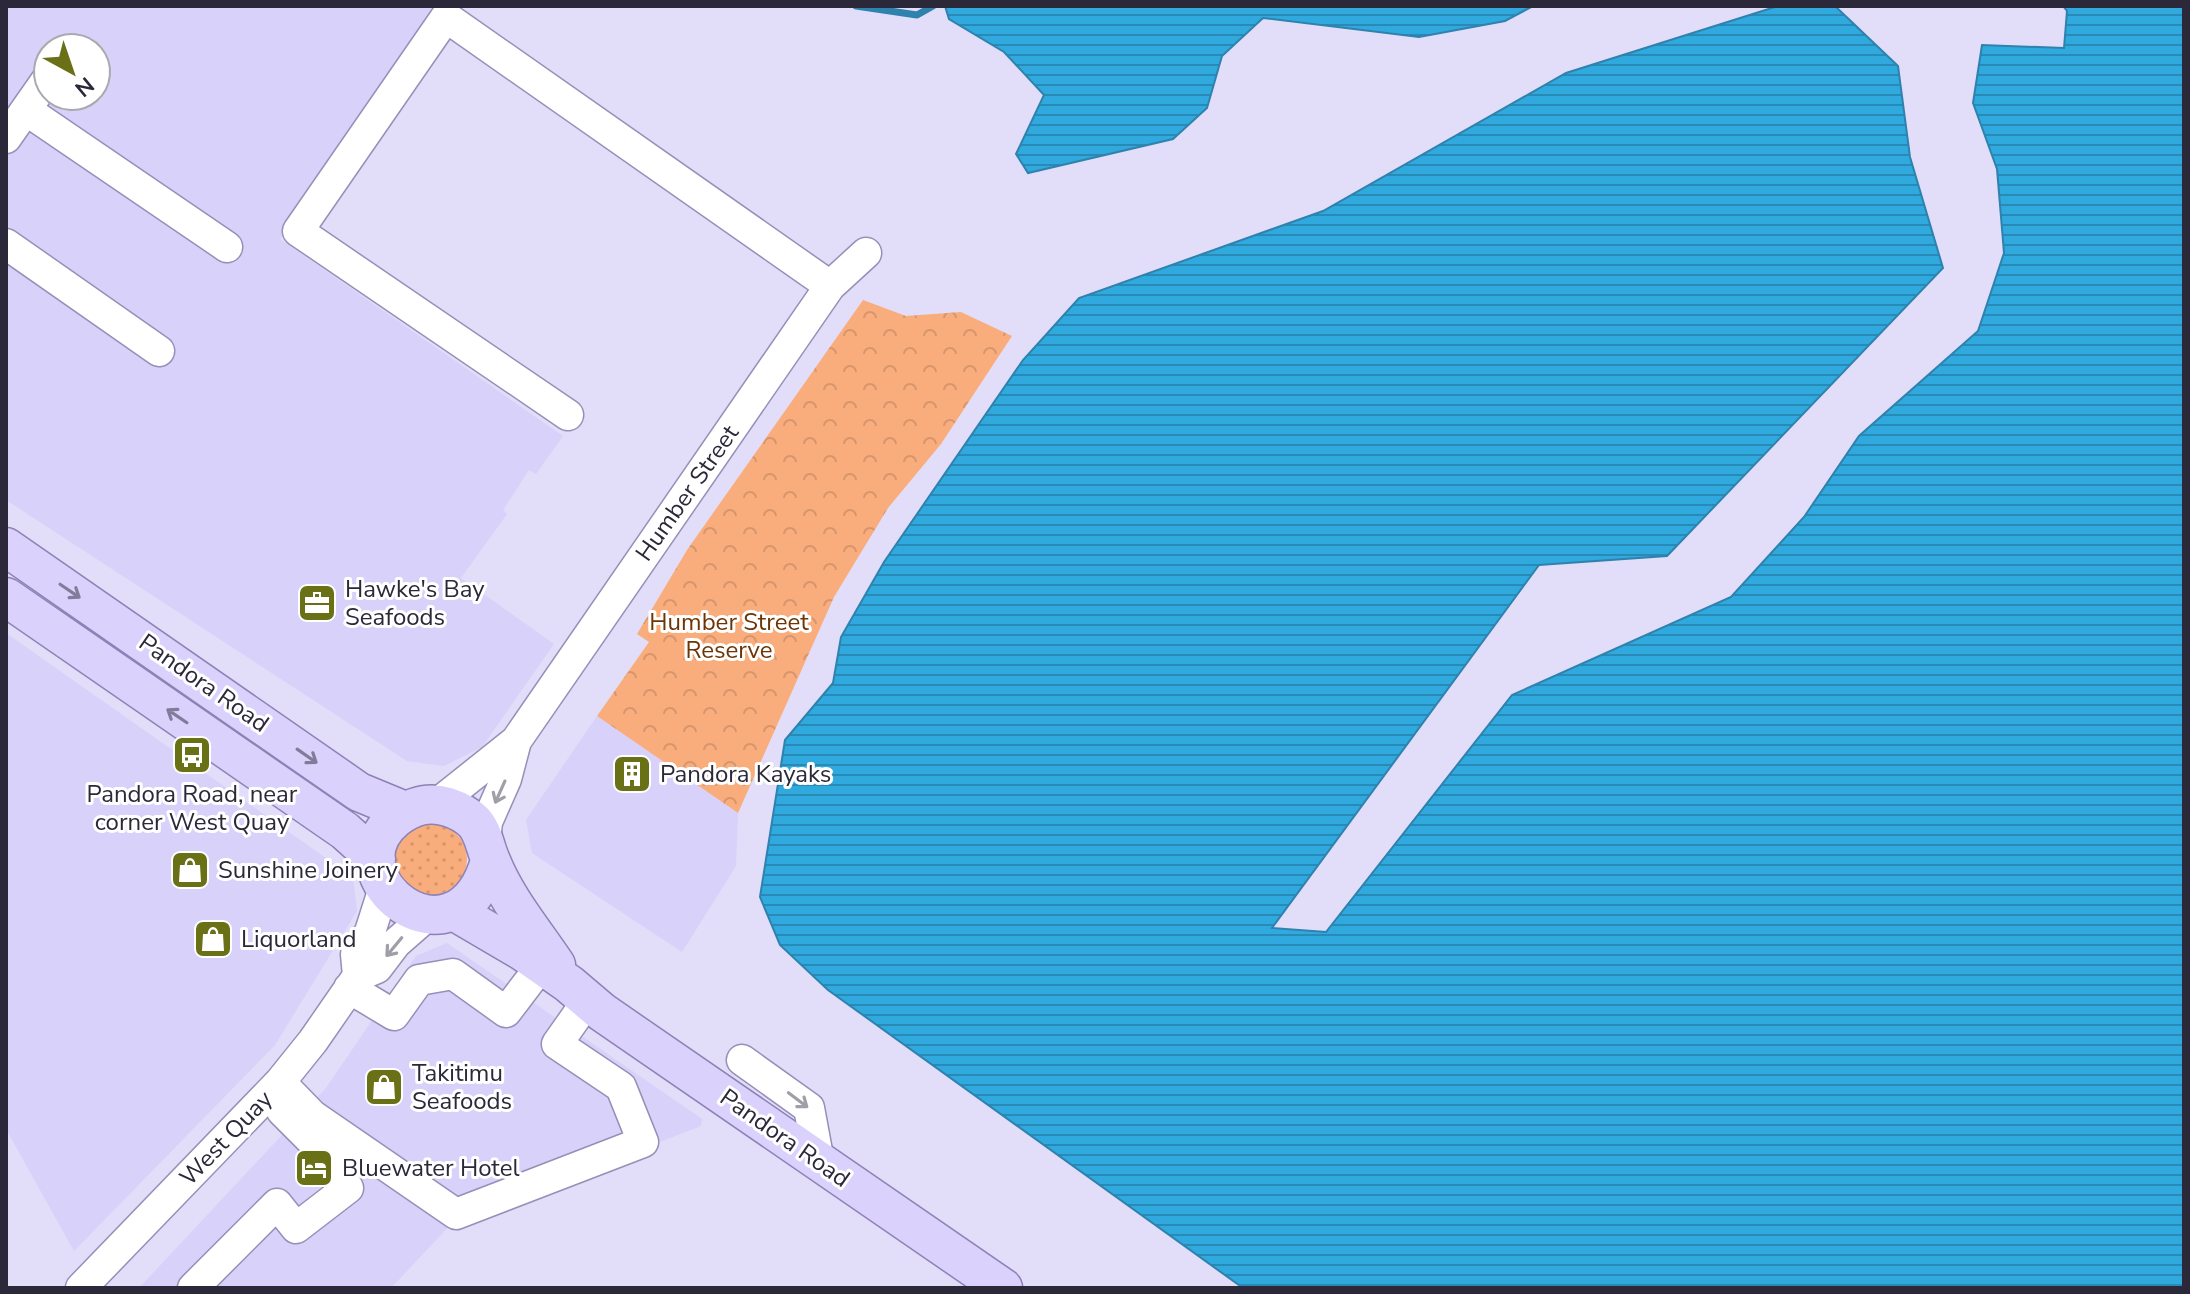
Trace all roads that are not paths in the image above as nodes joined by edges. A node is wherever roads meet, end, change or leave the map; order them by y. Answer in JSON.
{"nodes":[{"id":1,"x":32,"y":101,"type":"edge"},
{"id":2,"x":26,"y":110,"type":"junction"},
{"id":3,"x":6,"y":138,"type":"edge"},
{"id":4,"x":6,"y":244,"type":"edge"},
{"id":5,"x":227,"y":247,"type":"dead end"},
{"id":6,"x":866,"y":253,"type":"dead end"},
{"id":7,"x":830,"y":286,"type":"junction"},
{"id":8,"x":159,"y":351,"type":"dead end"},
{"id":9,"x":568,"y":415,"type":"dead end"},
{"id":10,"x":6,"y":547,"type":"edge"},
{"id":11,"x":6,"y":597,"type":"edge"},
{"id":12,"x":516,"y":741,"type":"junction"},
{"id":13,"x":421,"y":807,"type":"junction"},
{"id":14,"x":488,"y":851,"type":"junction"},
{"id":15,"x":380,"y":874,"type":"junction"},
{"id":16,"x":441,"y":913,"type":"junction"},
{"id":17,"x":354,"y":982,"type":"junction"},
{"id":18,"x":566,"y":983,"type":"junction"},
{"id":19,"x":742,"y":1060,"type":"dead end"},
{"id":20,"x":273,"y":1089,"type":"junction"},
{"id":21,"x":819,"y":1162,"type":"junction"},
{"id":22,"x":87,"y":1286,"type":"edge"},
{"id":23,"x":193,"y":1288,"type":"edge"},
{"id":24,"x":1003,"y":1288,"type":"edge"}],
"edges":[{"from":1,"to":2,"type":"street"},
{"from":2,"to":3,"type":"street"},
{"from":2,"to":5,"type":"street"},
{"from":4,"to":8,"type":"street"},
{"from":6,"to":7,"type":"street","name":"Humber Street"},
{"from":7,"to":9,"type":"street"},
{"from":7,"to":12,"type":"street","name":"Humber Street"},
{"from":10,"to":13,"type":"main road","name":"Pandora Road","one_way":true},
{"from":15,"to":11,"type":"main road","name":"Pandora Road","one_way":true},
{"from":12,"to":13,"type":"street","name":"Humber Street"},
{"from":12,"to":14,"type":"street","name":"Humber Street","one_way":true},
{"from":13,"to":14,"type":"main road"},
{"from":13,"to":15,"type":"main road"},
{"from":14,"to":16,"type":"main road"},
{"from":14,"to":18,"type":"main road"},
{"from":15,"to":16,"type":"main road"},
{"from":15,"to":17,"type":"street","name":"West Quay"},
{"from":16,"to":17,"type":"street","name":"West Quay","one_way":true},
{"from":16,"to":18,"type":"main road","name":"Pandora Road"},
{"from":17,"to":18,"type":"street"},
{"from":17,"to":20,"type":"street","name":"West Quay"},
{"from":18,"to":20,"type":"street"},
{"from":18,"to":21,"type":"main road","name":"Pandora Road"},
{"from":19,"to":21,"type":"street","one_way":true},
{"from":20,"to":22,"type":"street","name":"West Quay"},
{"from":20,"to":23,"type":"street"},
{"from":21,"to":24,"type":"main road","name":"Pandora Road"}]}
